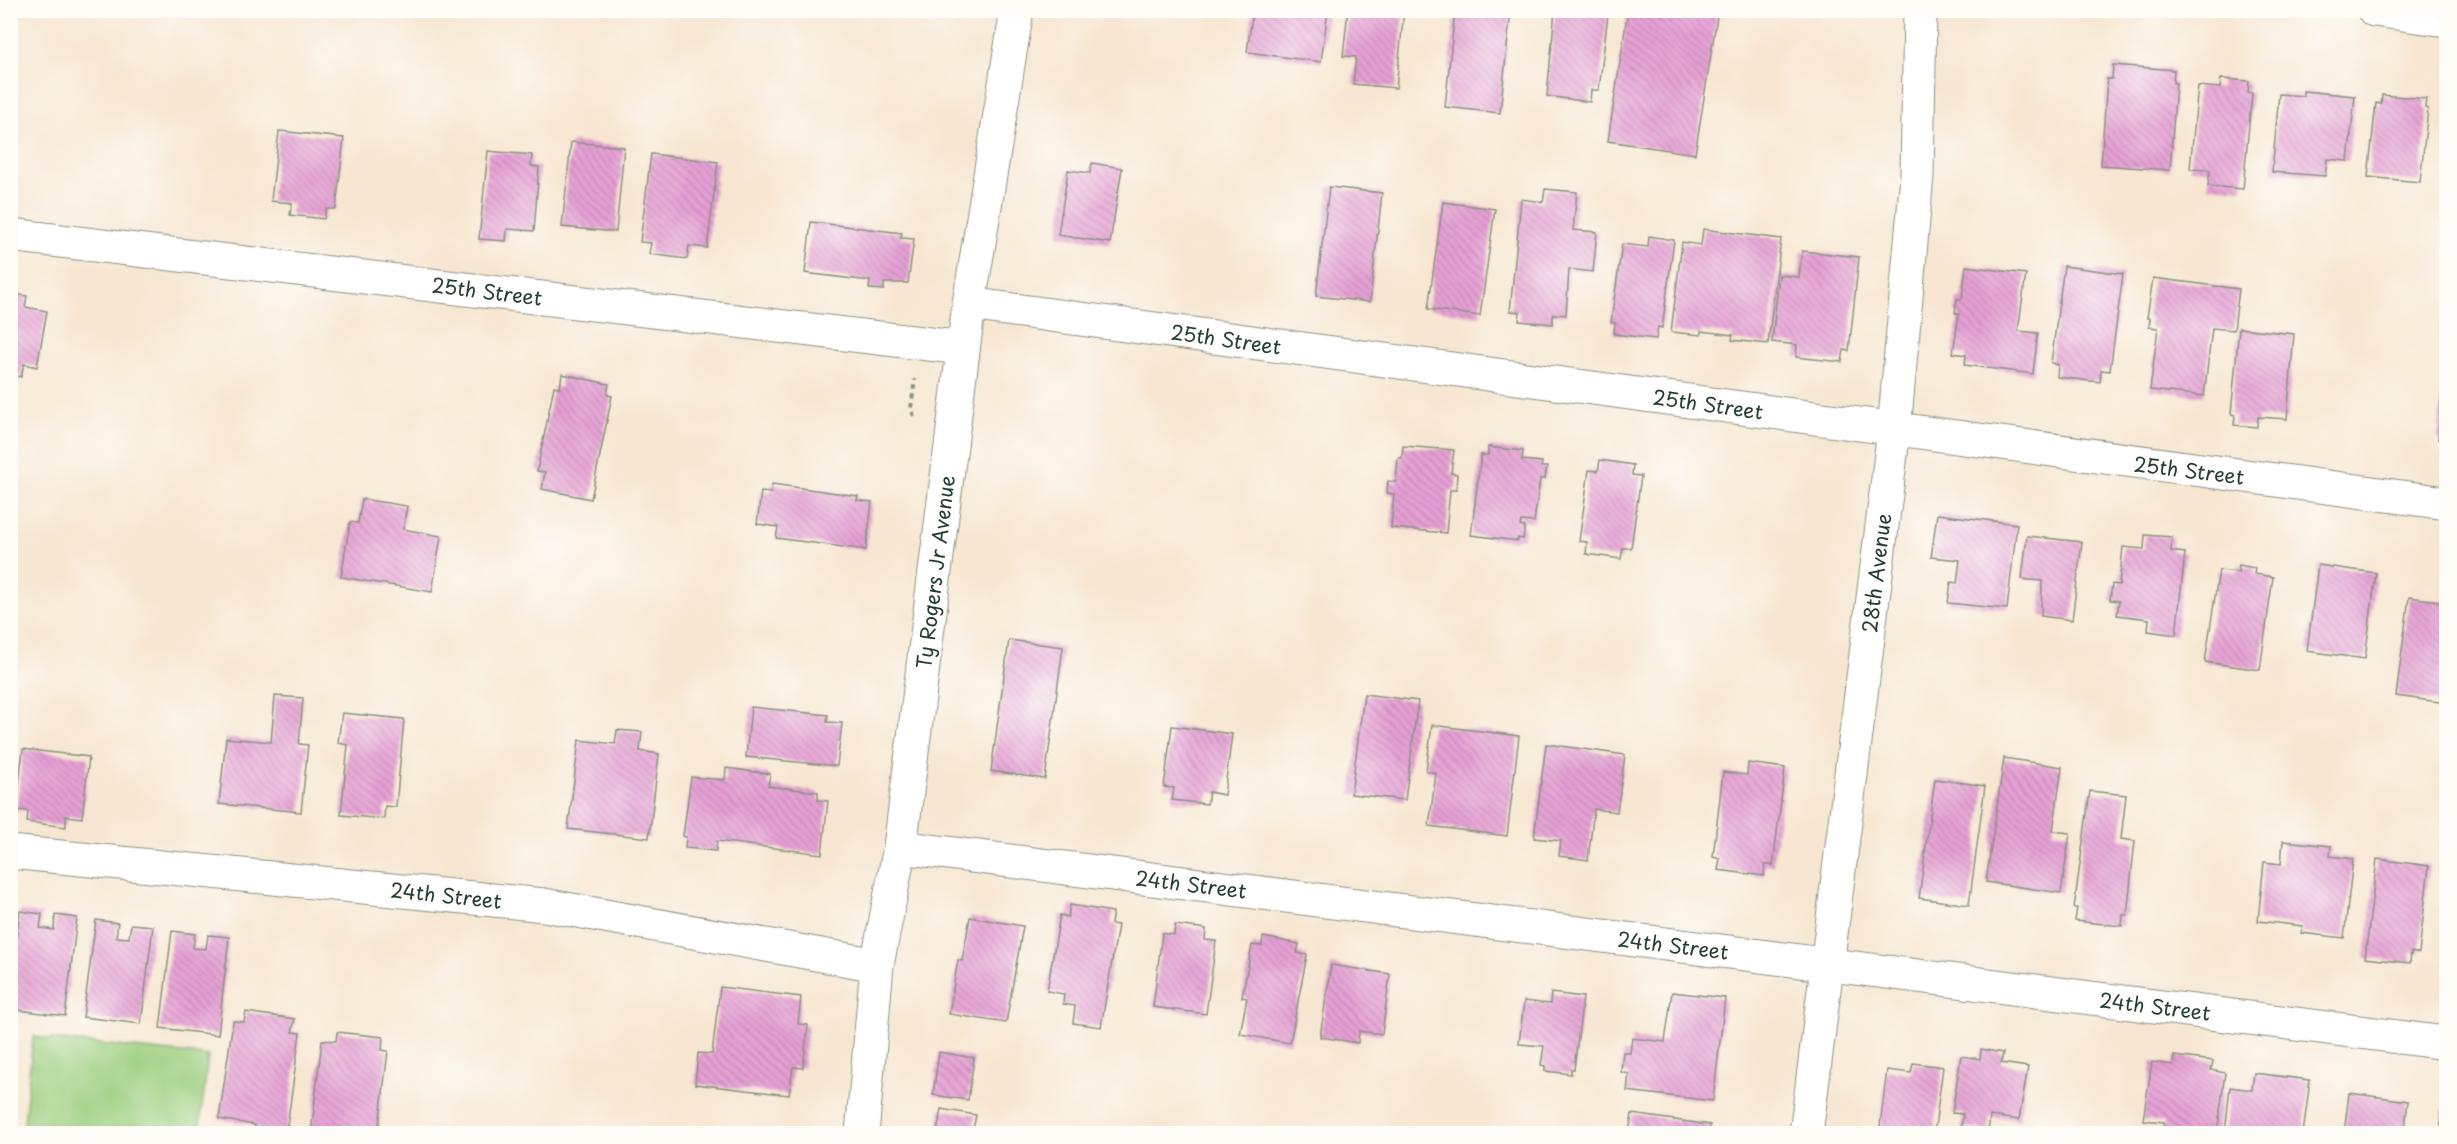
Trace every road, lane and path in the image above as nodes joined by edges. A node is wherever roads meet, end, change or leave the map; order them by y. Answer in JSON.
{"nodes":[{"id":1,"x":1017,"y":10,"type":"edge"},
{"id":2,"x":1920,"y":10,"type":"edge"},
{"id":3,"x":2374,"y":10,"type":"edge"},
{"id":4,"x":2446,"y":20,"type":"edge"},
{"id":5,"x":10,"y":235,"type":"edge"},
{"id":6,"x":969,"y":304,"type":"junction"},
{"id":7,"x":963,"y":348,"type":"junction"},
{"id":8,"x":1894,"y":430,"type":"junction"},
{"id":9,"x":2446,"y":503,"type":"edge"},
{"id":10,"x":900,"y":847,"type":"junction"},
{"id":11,"x":10,"y":852,"type":"edge"},
{"id":12,"x":877,"y":965,"type":"junction"},
{"id":13,"x":1828,"y":965,"type":"junction"},
{"id":14,"x":2446,"y":1043,"type":"edge"},
{"id":15,"x":861,"y":1134,"type":"edge"},
{"id":16,"x":1806,"y":1134,"type":"edge"}],
"edges":[{"from":1,"to":6,"type":"street","name":"Ty Rogers Jr Avenue"},
{"from":2,"to":8,"type":"street","name":"28th Avenue"},
{"from":3,"to":4,"type":"street"},
{"from":5,"to":7,"type":"street","name":"25th Street"},
{"from":6,"to":7,"type":"street","name":"Ty Rogers Jr Avenue"},
{"from":6,"to":8,"type":"street","name":"25th Street"},
{"from":7,"to":10,"type":"street","name":"Ty Rogers Jr Avenue"},
{"from":8,"to":9,"type":"street","name":"25th Street"},
{"from":8,"to":13,"type":"street","name":"28th Avenue"},
{"from":10,"to":12,"type":"street","name":"Ty Rogers Jr Avenue"},
{"from":10,"to":13,"type":"street","name":"24th Street"},
{"from":11,"to":12,"type":"street","name":"24th Street"},
{"from":12,"to":15,"type":"street","name":"Ty Rogers Jr Avenue"},
{"from":13,"to":14,"type":"street","name":"24th Street"},
{"from":13,"to":16,"type":"street","name":"28th Avenue"}]}
